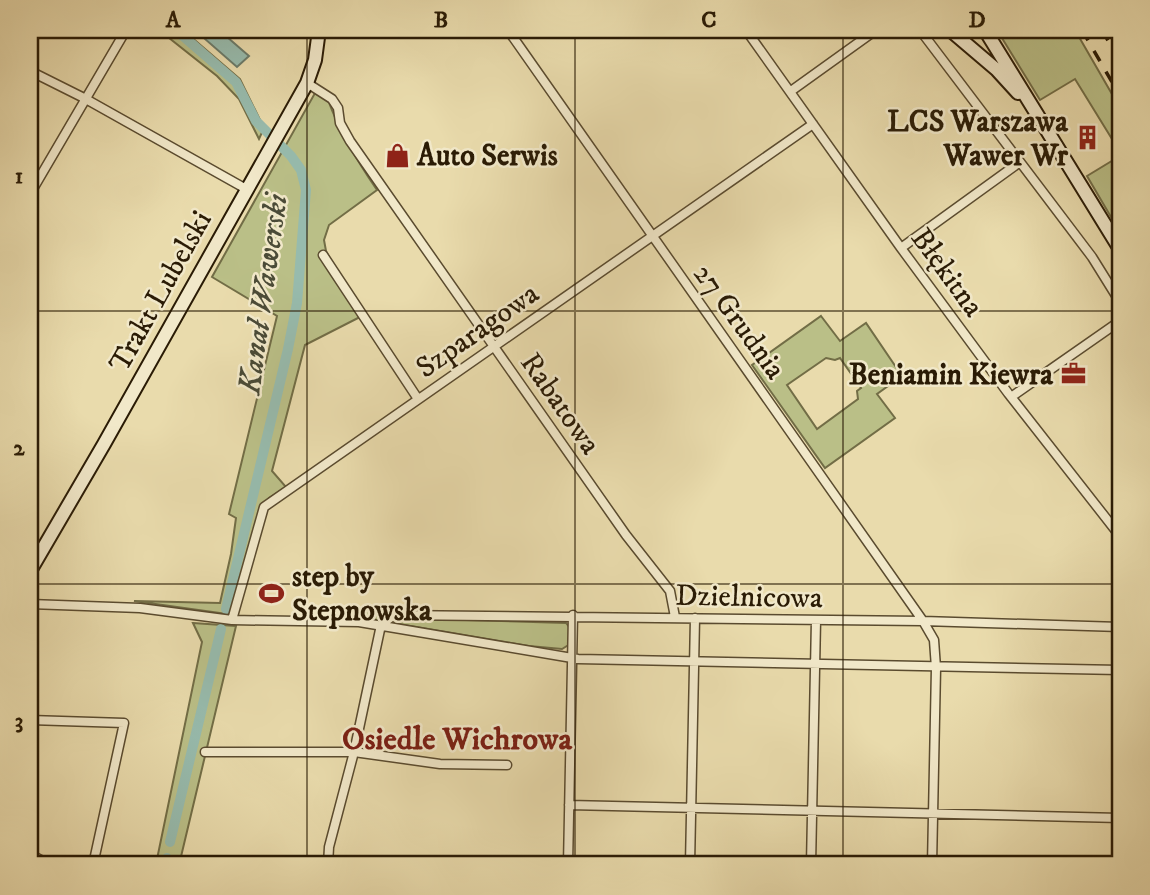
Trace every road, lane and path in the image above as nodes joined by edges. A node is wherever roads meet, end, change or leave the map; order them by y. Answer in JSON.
{"nodes":[{"id":1,"x":126,"y":30,"type":"edge"},
{"id":2,"x":319,"y":30,"type":"edge"},
{"id":3,"x":508,"y":30,"type":"edge"},
{"id":4,"x":746,"y":30,"type":"edge"},
{"id":5,"x":876,"y":30,"type":"edge"},
{"id":6,"x":920,"y":30,"type":"edge"},
{"id":7,"x":950,"y":30,"type":"edge"},
{"id":8,"x":985,"y":30,"type":"edge"},
{"id":9,"x":30,"y":71,"type":"edge"},
{"id":10,"x":307,"y":83,"type":"junction"},
{"id":11,"x":791,"y":91,"type":"junction"},
{"id":12,"x":84,"y":98,"type":"junction"},
{"id":13,"x":1039,"y":117,"type":"junction"},
{"id":14,"x":813,"y":124,"type":"junction"},
{"id":15,"x":1020,"y":162,"type":"junction"},
{"id":16,"x":248,"y":190,"type":"junction"},
{"id":17,"x":30,"y":194,"type":"edge"},
{"id":18,"x":651,"y":236,"type":"junction"},
{"id":19,"x":901,"y":248,"type":"junction"},
{"id":20,"x":1120,"y":249,"type":"edge"},
{"id":21,"x":323,"y":255,"type":"dead end"},
{"id":22,"x":1120,"y":302,"type":"edge"},
{"id":23,"x":1120,"y":321,"type":"edge"},
{"id":24,"x":494,"y":346,"type":"junction"},
{"id":25,"x":1011,"y":397,"type":"junction"},
{"id":26,"x":418,"y":398,"type":"junction"},
{"id":27,"x":1120,"y":536,"type":"edge"},
{"id":28,"x":30,"y":571,"type":"edge"},
{"id":29,"x":30,"y":604,"type":"edge"},
{"id":30,"x":573,"y":615,"type":"junction"},
{"id":31,"x":675,"y":617,"type":"junction"},
{"id":32,"x":695,"y":618,"type":"junction"},
{"id":33,"x":232,"y":620,"type":"junction"},
{"id":34,"x":816,"y":620,"type":"junction"},
{"id":35,"x":923,"y":621,"type":"junction"},
{"id":36,"x":382,"y":625,"type":"junction"},
{"id":37,"x":1120,"y":628,"type":"edge"},
{"id":38,"x":572,"y":659,"type":"junction"},
{"id":39,"x":694,"y":662,"type":"junction"},
{"id":40,"x":815,"y":665,"type":"junction"},
{"id":41,"x":936,"y":668,"type":"junction"},
{"id":42,"x":1120,"y":670,"type":"edge"},
{"id":43,"x":30,"y":720,"type":"edge"},
{"id":44,"x":205,"y":752,"type":"dead end"},
{"id":45,"x":354,"y":752,"type":"junction"},
{"id":46,"x":507,"y":765,"type":"dead end"},
{"id":47,"x":569,"y":805,"type":"junction"},
{"id":48,"x":691,"y":808,"type":"junction"},
{"id":49,"x":811,"y":811,"type":"junction"},
{"id":50,"x":933,"y":814,"type":"junction"},
{"id":51,"x":1120,"y":818,"type":"edge"},
{"id":52,"x":30,"y":854,"type":"edge"},
{"id":53,"x":50,"y":865,"type":"edge"},
{"id":54,"x":93,"y":865,"type":"edge"},
{"id":55,"x":328,"y":865,"type":"edge"},
{"id":56,"x":568,"y":865,"type":"edge"},
{"id":57,"x":690,"y":865,"type":"edge"},
{"id":58,"x":811,"y":865,"type":"edge"},
{"id":59,"x":932,"y":865,"type":"edge"}],
"edges":[{"from":1,"to":12,"type":"street"},
{"from":2,"to":10,"type":"street","name":"Trakt Lubelski"},
{"from":3,"to":18,"type":"street","name":"27 Grudnia"},
{"from":4,"to":11,"type":"street","name":"Błękitna"},
{"from":5,"to":11,"type":"street"},
{"from":6,"to":15,"type":"street"},
{"from":7,"to":13,"type":"street"},
{"from":8,"to":13,"type":"street"},
{"from":9,"to":12,"type":"street"},
{"from":10,"to":16,"type":"street","name":"Trakt Lubelski"},
{"from":10,"to":24,"type":"street","name":"Rabatowa"},
{"from":11,"to":14,"type":"street","name":"Błękitna"},
{"from":12,"to":16,"type":"street"},
{"from":12,"to":17,"type":"street"},
{"from":13,"to":20,"type":"street"},
{"from":14,"to":18,"type":"street","name":"Szparagowa"},
{"from":14,"to":19,"type":"street","name":"Błękitna"},
{"from":15,"to":19,"type":"street"},
{"from":15,"to":22,"type":"street"},
{"from":16,"to":28,"type":"street","name":"Trakt Lubelski"},
{"from":18,"to":24,"type":"street","name":"Szparagowa"},
{"from":18,"to":35,"type":"street","name":"27 Grudnia"},
{"from":19,"to":25,"type":"street","name":"Błękitna"},
{"from":21,"to":26,"type":"street"},
{"from":23,"to":25,"type":"street"},
{"from":24,"to":26,"type":"street","name":"Szparagowa"},
{"from":24,"to":31,"type":"street","name":"Rabatowa"},
{"from":25,"to":27,"type":"street","name":"Błękitna"},
{"from":26,"to":33,"type":"street","name":"Szparagowa"},
{"from":29,"to":33,"type":"street"},
{"from":30,"to":31,"type":"street","name":"Dzielnicowa"},
{"from":30,"to":36,"type":"street","name":"Dzielnicowa"},
{"from":30,"to":38,"type":"street"},
{"from":31,"to":32,"type":"street","name":"Dzielnicowa"},
{"from":32,"to":34,"type":"street","name":"Dzielnicowa"},
{"from":32,"to":39,"type":"street"},
{"from":33,"to":36,"type":"street"},
{"from":34,"to":35,"type":"street","name":"Dzielnicowa"},
{"from":34,"to":40,"type":"street"},
{"from":35,"to":37,"type":"street","name":"Dzielnicowa"},
{"from":35,"to":41,"type":"street","name":"27 Grudnia"},
{"from":36,"to":38,"type":"street"},
{"from":36,"to":45,"type":"street"},
{"from":38,"to":39,"type":"street"},
{"from":38,"to":47,"type":"street"},
{"from":39,"to":40,"type":"street"},
{"from":39,"to":48,"type":"street"},
{"from":40,"to":41,"type":"street"},
{"from":40,"to":49,"type":"street"},
{"from":41,"to":42,"type":"street"},
{"from":41,"to":50,"type":"street"},
{"from":43,"to":54,"type":"street"},
{"from":44,"to":45,"type":"street"},
{"from":45,"to":46,"type":"street"},
{"from":45,"to":55,"type":"street"},
{"from":47,"to":48,"type":"street"},
{"from":47,"to":56,"type":"street"},
{"from":48,"to":49,"type":"street"},
{"from":48,"to":57,"type":"street"},
{"from":49,"to":50,"type":"street"},
{"from":49,"to":58,"type":"street"},
{"from":50,"to":51,"type":"street"},
{"from":50,"to":59,"type":"street"},
{"from":52,"to":53,"type":"street"}]}
